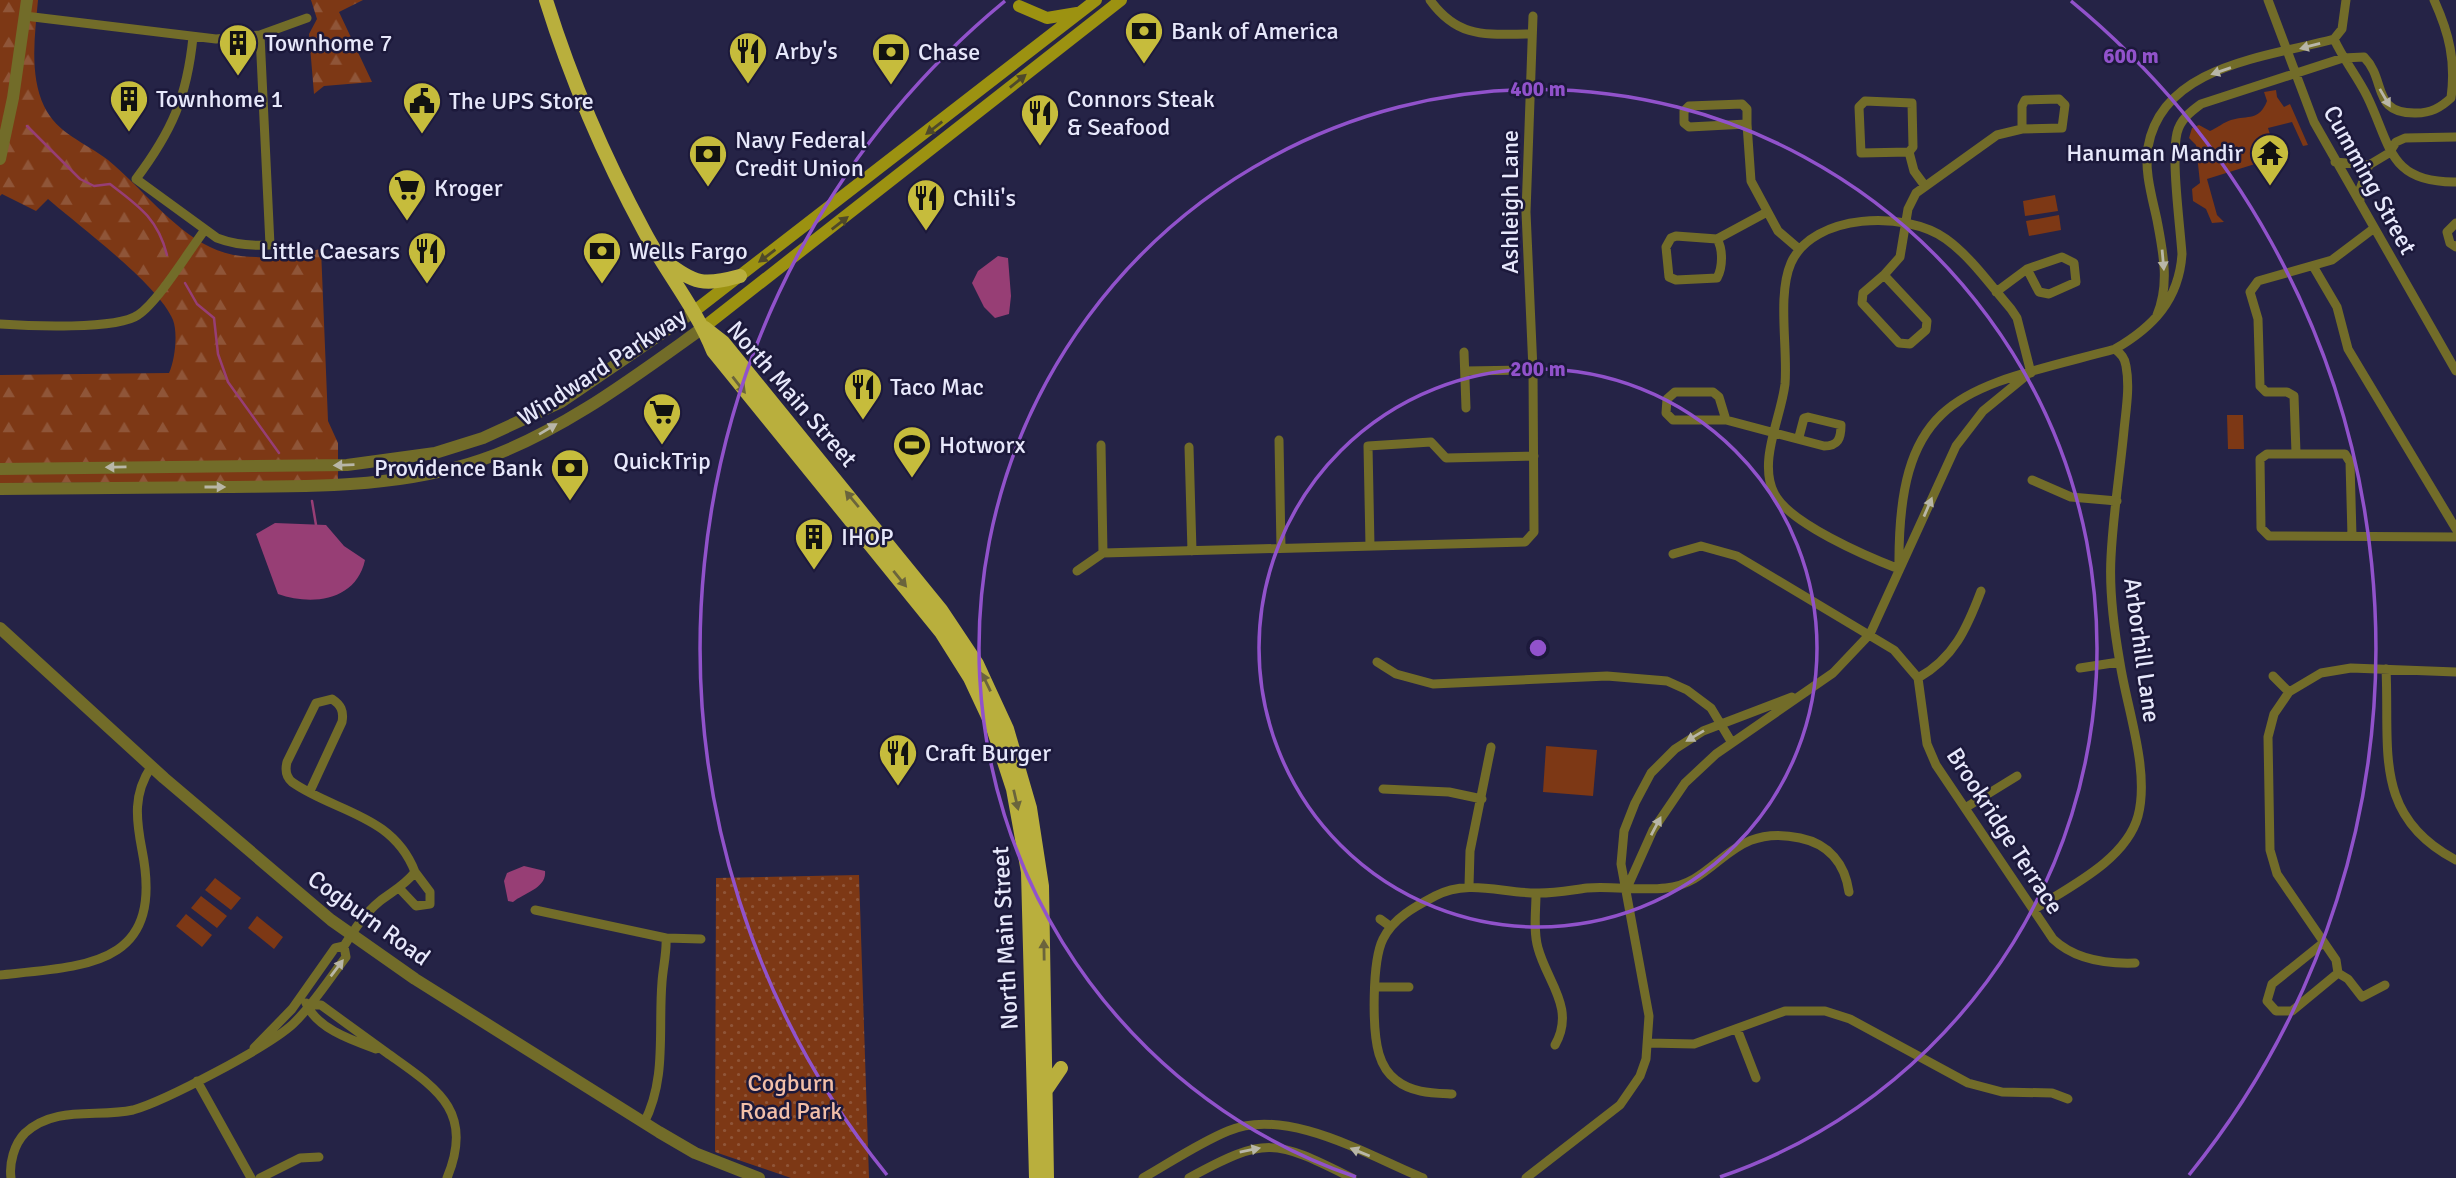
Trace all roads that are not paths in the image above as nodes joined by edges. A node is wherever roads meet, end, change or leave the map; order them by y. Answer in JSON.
{"nodes":[{"id":1,"x":27,"y":0,"type":"edge"},
{"id":2,"x":546,"y":0,"type":"edge"},
{"id":3,"x":1096,"y":0,"type":"edge"},
{"id":4,"x":1121,"y":0,"type":"edge"},
{"id":5,"x":1430,"y":0,"type":"edge"},
{"id":6,"x":2268,"y":0,"type":"edge"},
{"id":7,"x":2346,"y":0,"type":"edge"},
{"id":8,"x":2434,"y":0,"type":"edge"},
{"id":9,"x":1018,"y":6,"type":"dead end"},
{"id":10,"x":1081,"y":12,"type":"junction"},
{"id":11,"x":25,"y":16,"type":"junction"},
{"id":12,"x":1533,"y":16,"type":"dead end"},
{"id":13,"x":307,"y":18,"type":"dead end"},
{"id":14,"x":1532,"y":34,"type":"junction"},
{"id":15,"x":260,"y":35,"type":"junction"},
{"id":16,"x":193,"y":37,"type":"junction"},
{"id":17,"x":2334,"y":39,"type":"junction"},
{"id":18,"x":2286,"y":52,"type":"junction"},
{"id":19,"x":2343,"y":58,"type":"junction"},
{"id":20,"x":2294,"y":75,"type":"junction"},
{"id":21,"x":8,"y":121,"type":"junction"},
{"id":22,"x":1747,"y":124,"type":"junction"},
{"id":23,"x":2022,"y":129,"type":"junction"},
{"id":24,"x":2456,"y":137,"type":"edge"},
{"id":25,"x":0,"y":144,"type":"edge"},
{"id":26,"x":1909,"y":152,"type":"junction"},
{"id":27,"x":2389,"y":153,"type":"junction"},
{"id":28,"x":0,"y":159,"type":"edge"},
{"id":29,"x":2335,"y":162,"type":"junction"},
{"id":30,"x":2369,"y":165,"type":"junction"},
{"id":31,"x":2456,"y":182,"type":"edge"},
{"id":32,"x":1925,"y":186,"type":"junction"},
{"id":33,"x":2361,"y":206,"type":"junction"},
{"id":34,"x":1767,"y":212,"type":"junction"},
{"id":35,"x":1906,"y":221,"type":"junction"},
{"id":36,"x":2456,"y":223,"type":"edge"},
{"id":37,"x":2374,"y":229,"type":"junction"},
{"id":38,"x":204,"y":231,"type":"junction"},
{"id":39,"x":1717,"y":239,"type":"junction"},
{"id":40,"x":2456,"y":247,"type":"edge"},
{"id":41,"x":1799,"y":249,"type":"junction"},
{"id":42,"x":659,"y":256,"type":"junction"},
{"id":43,"x":2313,"y":266,"type":"junction"},
{"id":44,"x":2027,"y":269,"type":"junction"},
{"id":45,"x":1884,"y":275,"type":"junction"},
{"id":46,"x":740,"y":276,"type":"junction"},
{"id":47,"x":1996,"y":292,"type":"junction"},
{"id":48,"x":693,"y":312,"type":"junction"},
{"id":49,"x":2152,"y":323,"type":"junction"},
{"id":50,"x":0,"y":324,"type":"edge"},
{"id":51,"x":704,"y":327,"type":"junction"},
{"id":52,"x":2115,"y":349,"type":"junction"},
{"id":53,"x":1464,"y":352,"type":"dead end"},
{"id":54,"x":1533,"y":370,"type":"junction"},
{"id":55,"x":1465,"y":371,"type":"junction"},
{"id":56,"x":2456,"y":371,"type":"edge"},
{"id":57,"x":2031,"y":373,"type":"junction"},
{"id":58,"x":1466,"y":408,"type":"dead end"},
{"id":59,"x":1726,"y":420,"type":"junction"},
{"id":60,"x":1776,"y":431,"type":"junction"},
{"id":61,"x":1799,"y":438,"type":"junction"},
{"id":62,"x":1279,"y":440,"type":"dead end"},
{"id":63,"x":1101,"y":445,"type":"dead end"},
{"id":64,"x":1189,"y":446,"type":"dead end"},
{"id":65,"x":2295,"y":453,"type":"junction"},
{"id":66,"x":1534,"y":456,"type":"junction"},
{"id":67,"x":0,"y":469,"type":"edge"},
{"id":68,"x":2032,"y":480,"type":"dead end"},
{"id":69,"x":0,"y":489,"type":"edge"},
{"id":70,"x":2117,"y":501,"type":"junction"},
{"id":71,"x":2456,"y":529,"type":"edge"},
{"id":72,"x":2352,"y":536,"type":"junction"},
{"id":73,"x":2456,"y":537,"type":"edge"},
{"id":74,"x":1370,"y":546,"type":"junction"},
{"id":75,"x":1281,"y":548,"type":"junction"},
{"id":76,"x":1192,"y":551,"type":"junction"},
{"id":77,"x":1103,"y":553,"type":"junction"},
{"id":78,"x":1673,"y":554,"type":"dead end"},
{"id":79,"x":1899,"y":569,"type":"junction"},
{"id":80,"x":1077,"y":571,"type":"dead end"},
{"id":81,"x":1981,"y":591,"type":"dead end"},
{"id":82,"x":0,"y":628,"type":"edge"},
{"id":83,"x":1870,"y":634,"type":"junction"},
{"id":84,"x":1377,"y":662,"type":"dead end"},
{"id":85,"x":2119,"y":662,"type":"junction"},
{"id":86,"x":2080,"y":668,"type":"dead end"},
{"id":87,"x":2386,"y":669,"type":"junction"},
{"id":88,"x":2456,"y":672,"type":"edge"},
{"id":89,"x":2273,"y":676,"type":"dead end"},
{"id":90,"x":1918,"y":678,"type":"junction"},
{"id":91,"x":1803,"y":692,"type":"junction"},
{"id":92,"x":2290,"y":692,"type":"junction"},
{"id":93,"x":1721,"y":724,"type":"junction"},
{"id":94,"x":1732,"y":743,"type":"junction"},
{"id":95,"x":1491,"y":747,"type":"dead end"},
{"id":96,"x":152,"y":767,"type":"junction"},
{"id":97,"x":2017,"y":776,"type":"dead end"},
{"id":98,"x":1383,"y":789,"type":"dead end"},
{"id":99,"x":310,"y":792,"type":"junction"},
{"id":100,"x":1482,"y":799,"type":"junction"},
{"id":101,"x":1965,"y":808,"type":"junction"},
{"id":102,"x":2456,"y":860,"type":"edge"},
{"id":103,"x":415,"y":872,"type":"junction"},
{"id":104,"x":1469,"y":886,"type":"junction"},
{"id":105,"x":399,"y":888,"type":"junction"},
{"id":106,"x":1627,"y":888,"type":"junction"},
{"id":107,"x":1849,"y":892,"type":"dead end"},
{"id":108,"x":1536,"y":894,"type":"junction"},
{"id":109,"x":535,"y":910,"type":"dead end"},
{"id":110,"x":2033,"y":910,"type":"junction"},
{"id":111,"x":1380,"y":919,"type":"dead end"},
{"id":112,"x":1391,"y":927,"type":"junction"},
{"id":113,"x":666,"y":938,"type":"junction"},
{"id":114,"x":701,"y":939,"type":"dead end"},
{"id":115,"x":348,"y":940,"type":"junction"},
{"id":116,"x":2323,"y":943,"type":"junction"},
{"id":117,"x":2135,"y":963,"type":"dead end"},
{"id":118,"x":2338,"y":973,"type":"junction"},
{"id":119,"x":0,"y":975,"type":"edge"},
{"id":120,"x":2385,"y":985,"type":"dead end"},
{"id":121,"x":1376,"y":987,"type":"junction"},
{"id":122,"x":1409,"y":987,"type":"dead end"},
{"id":123,"x":300,"y":998,"type":"junction"},
{"id":124,"x":309,"y":1005,"type":"junction"},
{"id":125,"x":1737,"y":1029,"type":"junction"},
{"id":126,"x":1649,"y":1043,"type":"junction"},
{"id":127,"x":1555,"y":1045,"type":"dead end"},
{"id":128,"x":254,"y":1048,"type":"junction"},
{"id":129,"x":1061,"y":1069,"type":"dead end"},
{"id":130,"x":1756,"y":1078,"type":"dead end"},
{"id":131,"x":197,"y":1081,"type":"junction"},
{"id":132,"x":1045,"y":1091,"type":"junction"},
{"id":133,"x":1452,"y":1094,"type":"dead end"},
{"id":134,"x":2068,"y":1099,"type":"dead end"},
{"id":135,"x":644,"y":1123,"type":"junction"},
{"id":136,"x":319,"y":1157,"type":"dead end"},
{"id":137,"x":11,"y":1178,"type":"edge"},
{"id":138,"x":251,"y":1178,"type":"edge"},
{"id":139,"x":260,"y":1178,"type":"edge"},
{"id":140,"x":447,"y":1178,"type":"edge"},
{"id":141,"x":759,"y":1178,"type":"edge"},
{"id":142,"x":1036,"y":1178,"type":"edge"},
{"id":143,"x":1046,"y":1178,"type":"edge"},
{"id":144,"x":1143,"y":1178,"type":"edge"},
{"id":145,"x":1189,"y":1178,"type":"edge"},
{"id":146,"x":1352,"y":1178,"type":"edge"},
{"id":147,"x":1423,"y":1178,"type":"edge"},
{"id":148,"x":1525,"y":1178,"type":"edge"}],
"edges":[{"from":1,"to":11,"type":"street"},
{"from":2,"to":42,"type":"main road"},
{"from":3,"to":10,"type":"main road","name":"Windward Parkway"},
{"from":51,"to":4,"type":"main road","name":"Windward Parkway","one_way":true},
{"from":5,"to":14,"type":"street"},
{"from":6,"to":18,"type":"street","name":"Cumming Street"},
{"from":7,"to":17,"type":"street"},
{"from":19,"to":8,"type":"street","one_way":true},
{"from":9,"to":10,"type":"main road"},
{"from":10,"to":46,"type":"main road","name":"Windward Parkway","one_way":true},
{"from":11,"to":16,"type":"street"},
{"from":11,"to":21,"type":"street"},
{"from":12,"to":14,"type":"street","name":"Ashleigh Lane"},
{"from":13,"to":15,"type":"street"},
{"from":14,"to":54,"type":"street","name":"Ashleigh Lane"},
{"from":15,"to":16,"type":"street"},
{"from":15,"to":38,"type":"street"},
{"from":16,"to":38,"type":"street"},
{"from":17,"to":18,"type":"street","one_way":true},
{"from":17,"to":19,"type":"street"},
{"from":18,"to":20,"type":"street","name":"Cumming Street"},
{"from":18,"to":49,"type":"street","one_way":true},
{"from":19,"to":20,"type":"street"},
{"from":19,"to":27,"type":"street"},
{"from":20,"to":29,"type":"street","name":"Cumming Street"},
{"from":20,"to":49,"type":"street"},
{"from":21,"to":25,"type":"street"},
{"from":21,"to":28,"type":"street"},
{"from":22,"to":22,"type":"street"},
{"from":22,"to":34,"type":"street"},
{"from":23,"to":23,"type":"street"},
{"from":23,"to":32,"type":"street"},
{"from":24,"to":27,"type":"street"},
{"from":26,"to":26,"type":"street"},
{"from":26,"to":32,"type":"street"},
{"from":27,"to":30,"type":"street"},
{"from":27,"to":31,"type":"street"},
{"from":29,"to":30,"type":"street"},
{"from":29,"to":33,"type":"street","name":"Cumming Street"},
{"from":30,"to":33,"type":"street"},
{"from":32,"to":35,"type":"street"},
{"from":33,"to":37,"type":"street","name":"Cumming Street"},
{"from":34,"to":39,"type":"street"},
{"from":34,"to":41,"type":"street"},
{"from":35,"to":41,"type":"street"},
{"from":35,"to":45,"type":"street"},
{"from":35,"to":47,"type":"street"},
{"from":36,"to":40,"type":"street"},
{"from":37,"to":43,"type":"street"},
{"from":37,"to":56,"type":"street","name":"Cumming Street"},
{"from":38,"to":50,"type":"street"},
{"from":39,"to":39,"type":"street"},
{"from":41,"to":60,"type":"street"},
{"from":42,"to":46,"type":"main road"},
{"from":42,"to":48,"type":"main road"},
{"from":43,"to":65,"type":"street"},
{"from":43,"to":71,"type":"street"},
{"from":44,"to":44,"type":"street"},
{"from":44,"to":47,"type":"street"},
{"from":45,"to":45,"type":"street"},
{"from":46,"to":48,"type":"main road","name":"Windward Parkway"},
{"from":47,"to":57,"type":"street"},
{"from":48,"to":51,"type":"main road"},
{"from":48,"to":67,"type":"street","name":"Windward Parkway","one_way":true},
{"from":49,"to":52,"type":"street"},
{"from":69,"to":51,"type":"street","name":"Windward Parkway","one_way":true},
{"from":132,"to":51,"type":"main road","name":"North Main Street","one_way":true},
{"from":51,"to":142,"type":"main road","name":"North Main Street","one_way":true},
{"from":52,"to":57,"type":"street"},
{"from":52,"to":70,"type":"street","name":"Arborhill Lane"},
{"from":53,"to":55,"type":"street"},
{"from":54,"to":55,"type":"street"},
{"from":54,"to":66,"type":"street","name":"Ashleigh Lane"},
{"from":55,"to":58,"type":"street"},
{"from":79,"to":57,"type":"street","one_way":true},
{"from":57,"to":79,"type":"street"},
{"from":59,"to":59,"type":"street"},
{"from":59,"to":60,"type":"street"},
{"from":60,"to":61,"type":"street"},
{"from":60,"to":79,"type":"street"},
{"from":61,"to":61,"type":"street"},
{"from":62,"to":75,"type":"street"},
{"from":63,"to":77,"type":"street"},
{"from":64,"to":76,"type":"street"},
{"from":65,"to":72,"type":"street"},
{"from":65,"to":72,"type":"street"},
{"from":66,"to":74,"type":"street","name":"Ashleigh Lane"},
{"from":66,"to":74,"type":"street"},
{"from":68,"to":70,"type":"street"},
{"from":70,"to":85,"type":"street","name":"Arborhill Lane"},
{"from":72,"to":73,"type":"street"},
{"from":74,"to":75,"type":"street","name":"Ashleigh Lane"},
{"from":75,"to":76,"type":"street","name":"Ashleigh Lane"},
{"from":76,"to":77,"type":"street","name":"Ashleigh Lane"},
{"from":77,"to":80,"type":"street"},
{"from":78,"to":83,"type":"street"},
{"from":79,"to":83,"type":"street"},
{"from":81,"to":90,"type":"street"},
{"from":82,"to":96,"type":"street","name":"Cogburn Road"},
{"from":83,"to":90,"type":"street"},
{"from":83,"to":91,"type":"street"},
{"from":84,"to":93,"type":"street"},
{"from":85,"to":86,"type":"street"},
{"from":85,"to":110,"type":"street","name":"Arborhill Lane"},
{"from":87,"to":88,"type":"street"},
{"from":87,"to":92,"type":"street"},
{"from":87,"to":102,"type":"street"},
{"from":89,"to":92,"type":"street"},
{"from":90,"to":101,"type":"street","name":"Brookridge Terrace"},
{"from":91,"to":93,"type":"street"},
{"from":91,"to":94,"type":"street"},
{"from":92,"to":116,"type":"street"},
{"from":93,"to":94,"type":"street"},
{"from":93,"to":106,"type":"street","one_way":true},
{"from":106,"to":94,"type":"street","one_way":true},
{"from":95,"to":100,"type":"street"},
{"from":96,"to":115,"type":"street","name":"Cogburn Road"},
{"from":96,"to":119,"type":"street"},
{"from":97,"to":101,"type":"street"},
{"from":98,"to":100,"type":"street"},
{"from":99,"to":99,"type":"street"},
{"from":99,"to":103,"type":"street"},
{"from":100,"to":104,"type":"street"},
{"from":101,"to":110,"type":"street","name":"Brookridge Terrace"},
{"from":103,"to":105,"type":"street"},
{"from":103,"to":105,"type":"street"},
{"from":104,"to":108,"type":"street"},
{"from":104,"to":112,"type":"street"},
{"from":105,"to":115,"type":"street"},
{"from":106,"to":107,"type":"street"},
{"from":106,"to":108,"type":"street"},
{"from":106,"to":126,"type":"street"},
{"from":108,"to":127,"type":"street"},
{"from":109,"to":113,"type":"street"},
{"from":110,"to":117,"type":"street","name":"Brookridge Terrace"},
{"from":111,"to":112,"type":"street"},
{"from":112,"to":121,"type":"street"},
{"from":113,"to":114,"type":"street"},
{"from":113,"to":135,"type":"street"},
{"from":115,"to":123,"type":"street"},
{"from":124,"to":115,"type":"street","one_way":true},
{"from":115,"to":135,"type":"street","name":"Cogburn Road"},
{"from":116,"to":118,"type":"street"},
{"from":116,"to":118,"type":"street"},
{"from":118,"to":120,"type":"street"},
{"from":121,"to":122,"type":"street"},
{"from":121,"to":133,"type":"street"},
{"from":123,"to":124,"type":"street"},
{"from":123,"to":128,"type":"street"},
{"from":124,"to":128,"type":"street"},
{"from":124,"to":140,"type":"street"},
{"from":125,"to":126,"type":"street"},
{"from":125,"to":130,"type":"street"},
{"from":125,"to":134,"type":"street"},
{"from":126,"to":148,"type":"street"},
{"from":128,"to":131,"type":"street"},
{"from":129,"to":132,"type":"main road"},
{"from":131,"to":137,"type":"street"},
{"from":131,"to":138,"type":"street"},
{"from":132,"to":143,"type":"main road","name":"North Main Street"},
{"from":135,"to":141,"type":"street","name":"Cogburn Road"},
{"from":136,"to":139,"type":"street"},
{"from":147,"to":144,"type":"street","one_way":true},
{"from":145,"to":146,"type":"street","one_way":true}]}
